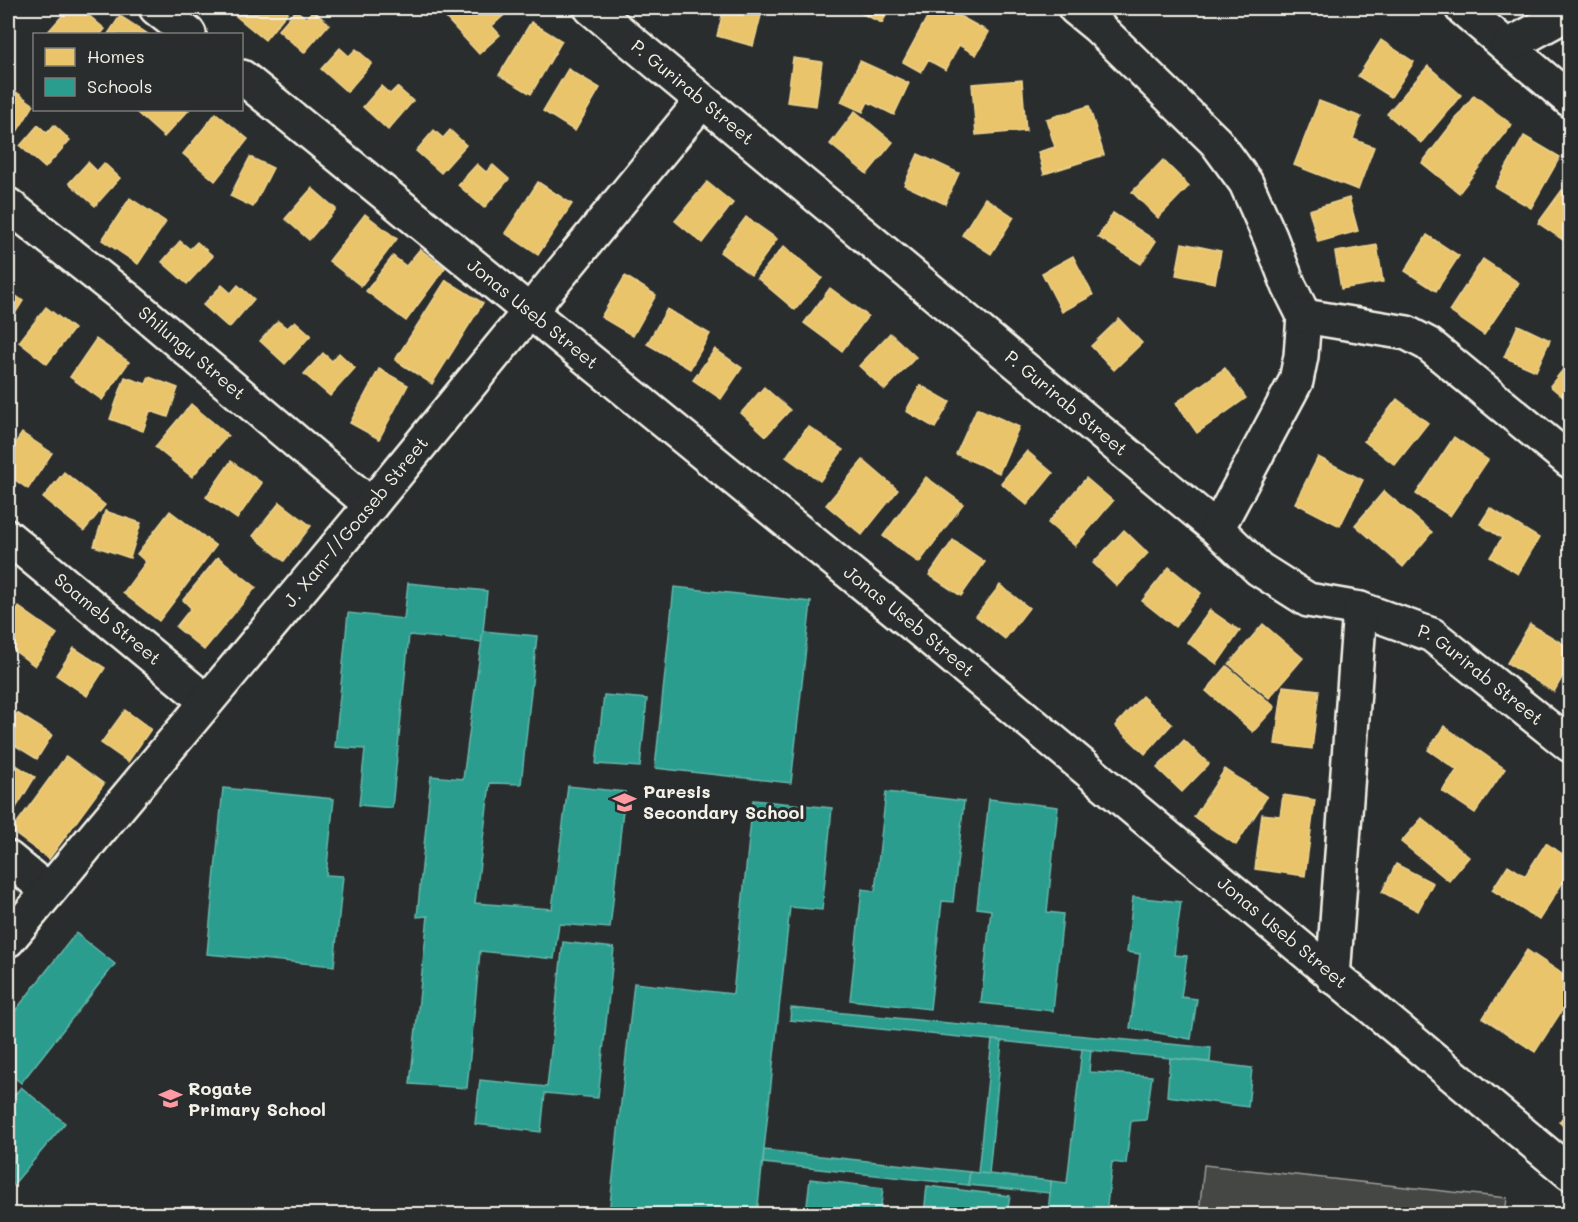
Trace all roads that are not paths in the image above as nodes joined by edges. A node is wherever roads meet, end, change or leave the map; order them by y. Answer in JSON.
{"nodes":[{"id":1,"x":156,"y":8,"type":"edge"},
{"id":2,"x":591,"y":8,"type":"edge"},
{"id":3,"x":1462,"y":8,"type":"edge"},
{"id":4,"x":1570,"y":12,"type":"edge"},
{"id":5,"x":1096,"y":14,"type":"edge"},
{"id":6,"x":188,"y":33,"type":"edge"},
{"id":7,"x":1508,"y":46,"type":"junction"},
{"id":8,"x":243,"y":78,"type":"edge"},
{"id":9,"x":1570,"y":100,"type":"edge"},
{"id":10,"x":702,"y":101,"type":"junction"},
{"id":11,"x":8,"y":205,"type":"edge"},
{"id":12,"x":529,"y":313,"type":"junction"},
{"id":13,"x":1304,"y":316,"type":"junction"},
{"id":14,"x":1570,"y":461,"type":"edge"},
{"id":15,"x":372,"y":505,"type":"junction"},
{"id":16,"x":1217,"y":529,"type":"junction"},
{"id":17,"x":8,"y":537,"type":"edge"},
{"id":18,"x":1360,"y":609,"type":"junction"},
{"id":19,"x":206,"y":701,"type":"junction"},
{"id":20,"x":1570,"y":745,"type":"edge"},
{"id":21,"x":8,"y":858,"type":"edge"},
{"id":22,"x":48,"y":891,"type":"junction"},
{"id":23,"x":8,"y":940,"type":"edge"},
{"id":24,"x":1333,"y":977,"type":"junction"},
{"id":25,"x":1570,"y":1173,"type":"edge"}],
"edges":[{"from":1,"to":6,"type":"street"},
{"from":2,"to":10,"type":"street","name":"P. Gurirab Street"},
{"from":3,"to":7,"type":"street"},
{"from":4,"to":7,"type":"street"},
{"from":5,"to":13,"type":"street"},
{"from":7,"to":9,"type":"street"},
{"from":8,"to":12,"type":"street","name":"Jonas Useb Street"},
{"from":10,"to":12,"type":"street","name":"J. Xam-//Goaseb Street"},
{"from":10,"to":16,"type":"street","name":"P. Gurirab Street"},
{"from":11,"to":15,"type":"street","name":"Shilungu Street"},
{"from":12,"to":15,"type":"street","name":"J. Xam-//Goaseb Street"},
{"from":12,"to":24,"type":"street","name":"Jonas Useb Street"},
{"from":13,"to":14,"type":"street"},
{"from":13,"to":16,"type":"street"},
{"from":15,"to":19,"type":"street","name":"J. Xam-//Goaseb Street"},
{"from":16,"to":18,"type":"street","name":"P. Gurirab Street"},
{"from":17,"to":19,"type":"street","name":"Soameb Street"},
{"from":18,"to":20,"type":"street","name":"P. Gurirab Street"},
{"from":18,"to":24,"type":"street"},
{"from":19,"to":22,"type":"street","name":"J. Xam-//Goaseb Street"},
{"from":21,"to":22,"type":"street"},
{"from":22,"to":23,"type":"street","name":"J. Xam-//Goaseb Street"},
{"from":24,"to":25,"type":"street","name":"Jonas Useb Street"}]}
